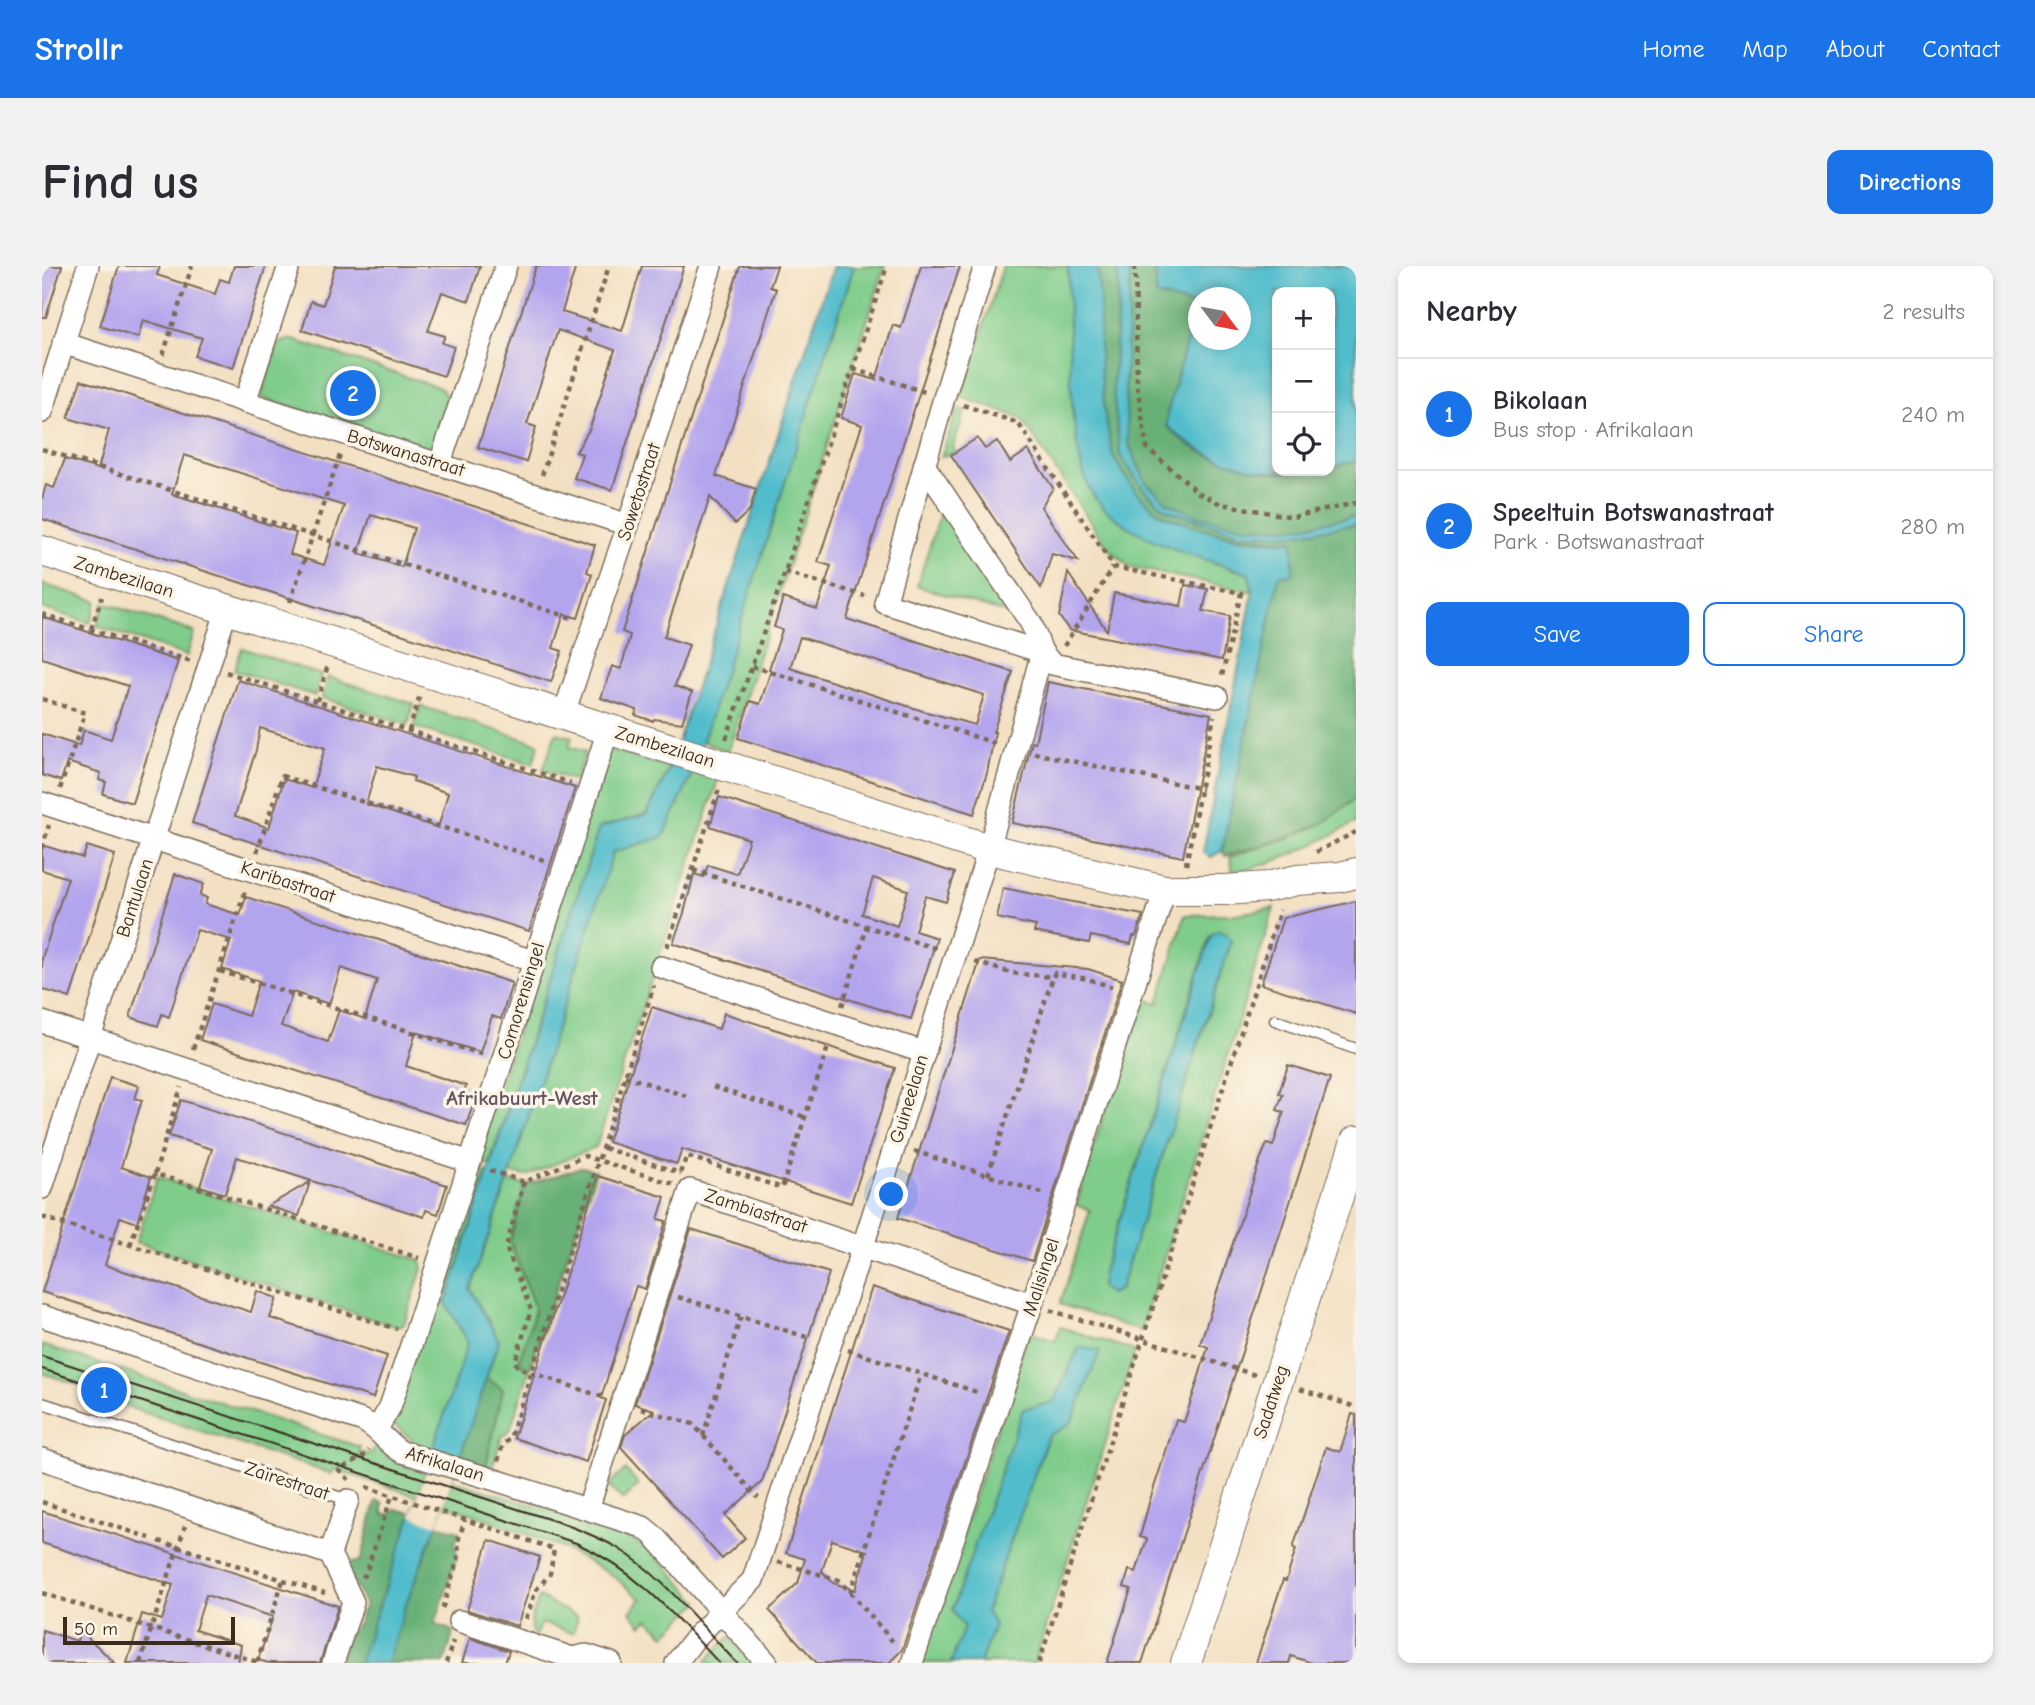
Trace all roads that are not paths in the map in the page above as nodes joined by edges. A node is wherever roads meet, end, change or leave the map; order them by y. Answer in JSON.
{"nodes":[{"id":1,"x":88,"y":266,"type":"edge"},
{"id":2,"x":289,"y":266,"type":"edge"},
{"id":3,"x":506,"y":266,"type":"edge"},
{"id":4,"x":711,"y":266,"type":"edge"},
{"id":5,"x":985,"y":266,"type":"edge"},
{"id":6,"x":64,"y":343,"type":"junction"},
{"id":7,"x":245,"y":402,"type":"junction"},
{"id":8,"x":42,"y":412,"type":"edge"},
{"id":9,"x":440,"y":463,"type":"junction"},
{"id":10,"x":924,"y":465,"type":"junction"},
{"id":11,"x":628,"y":524,"type":"junction"},
{"id":12,"x":42,"y":551,"type":"edge"},
{"id":13,"x":227,"y":609,"type":"junction"},
{"id":14,"x":1047,"y":658,"type":"junction"},
{"id":15,"x":1217,"y":697,"type":"road end"},
{"id":16,"x":564,"y":716,"type":"junction"},
{"id":17,"x":608,"y":730,"type":"junction"},
{"id":18,"x":48,"y":805,"type":"edge"},
{"id":19,"x":154,"y":839,"type":"junction"},
{"id":20,"x":989,"y":849,"type":"junction"},
{"id":21,"x":1356,"y":853,"type":"edge"},
{"id":22,"x":1356,"y":873,"type":"edge"},
{"id":23,"x":1297,"y":880,"type":"junction"},
{"id":24,"x":1173,"y":890,"type":"junction"},
{"id":25,"x":533,"y":961,"type":"junction"},
{"id":26,"x":660,"y":967,"type":"road end"},
{"id":27,"x":1275,"y":1020,"type":"dead end"},
{"id":28,"x":42,"y":1022,"type":"edge"},
{"id":29,"x":91,"y":1037,"type":"junction"},
{"id":30,"x":1356,"y":1049,"type":"edge"},
{"id":31,"x":923,"y":1052,"type":"junction"},
{"id":32,"x":1356,"y":1142,"type":"edge"},
{"id":33,"x":475,"y":1164,"type":"junction"},
{"id":34,"x":42,"y":1188,"type":"edge"},
{"id":35,"x":863,"y":1246,"type":"junction"},
{"id":36,"x":1032,"y":1304,"type":"junction"},
{"id":37,"x":42,"y":1316,"type":"edge"},
{"id":38,"x":42,"y":1403,"type":"edge"},
{"id":39,"x":377,"y":1429,"type":"junction"},
{"id":40,"x":42,"y":1459,"type":"edge"},
{"id":41,"x":350,"y":1492,"type":"joint"},
{"id":42,"x":589,"y":1509,"type":"junction"},
{"id":43,"x":330,"y":1554,"type":"junction"},
{"id":44,"x":721,"y":1612,"type":"junction"},
{"id":45,"x":459,"y":1621,"type":"dead end"},
{"id":46,"x":907,"y":1658,"type":"edge"},
{"id":47,"x":333,"y":1663,"type":"edge"},
{"id":48,"x":611,"y":1663,"type":"edge"},
{"id":49,"x":676,"y":1663,"type":"edge"},
{"id":50,"x":767,"y":1663,"type":"edge"},
{"id":51,"x":1186,"y":1663,"type":"edge"}],
"edges":[{"from":1,"to":6,"type":"street"},
{"from":2,"to":7,"type":"street"},
{"from":3,"to":9,"type":"street"},
{"from":4,"to":11,"type":"street","name":"Sowetostraat"},
{"from":5,"to":10,"type":"street"},
{"from":6,"to":7,"type":"street","name":"Botswanastraat"},
{"from":6,"to":8,"type":"street"},
{"from":7,"to":9,"type":"street","name":"Botswanastraat"},
{"from":9,"to":11,"type":"street","name":"Botswanastraat"},
{"from":10,"to":14,"type":"street"},
{"from":10,"to":14,"type":"street"},
{"from":11,"to":16,"type":"street","name":"Sowetostraat"},
{"from":12,"to":13,"type":"street","name":"Zambezilaan"},
{"from":13,"to":16,"type":"street","name":"Zambezilaan"},
{"from":13,"to":19,"type":"street","name":"Bantulaan"},
{"from":14,"to":15,"type":"street"},
{"from":14,"to":20,"type":"street","name":"Guineelaan"},
{"from":16,"to":17,"type":"street","name":"Zambezilaan"},
{"from":17,"to":20,"type":"street","name":"Zambezilaan"},
{"from":17,"to":25,"type":"street","name":"Comorensingel"},
{"from":18,"to":19,"type":"street","name":"Karibastraat"},
{"from":19,"to":25,"type":"street","name":"Karibastraat"},
{"from":19,"to":29,"type":"street","name":"Bantulaan"},
{"from":20,"to":24,"type":"street","name":"Zambezilaan"},
{"from":20,"to":31,"type":"street","name":"Guineelaan"},
{"from":21,"to":23,"type":"street","name":"Zambezilaan"},
{"from":22,"to":23,"type":"street","name":"Zambezilaan"},
{"from":23,"to":24,"type":"street","name":"Zambezilaan"},
{"from":24,"to":36,"type":"street","name":"Malisingel"},
{"from":25,"to":33,"type":"street","name":"Comorensingel"},
{"from":26,"to":31,"type":"street"},
{"from":27,"to":30,"type":"lane"},
{"from":28,"to":29,"type":"street"},
{"from":29,"to":33,"type":"street"},
{"from":29,"to":34,"type":"street","name":"Bantulaan"},
{"from":31,"to":35,"type":"street","name":"Guineelaan"},
{"from":32,"to":51,"type":"street","name":"Sadatweg"},
{"from":33,"to":39,"type":"street","name":"Comorensingel"},
{"from":35,"to":36,"type":"street","name":"Zambiastraat"},
{"from":35,"to":42,"type":"street","name":"Zambiastraat"},
{"from":35,"to":44,"type":"street","name":"Guineelaan"},
{"from":36,"to":46,"type":"street","name":"Malisingel"},
{"from":37,"to":39,"type":"street","name":"Afrikalaan"},
{"from":38,"to":41,"type":"lane","name":"Zaïrestraat"},
{"from":39,"to":42,"type":"street","name":"Afrikalaan"},
{"from":40,"to":43,"type":"street"},
{"from":41,"to":43,"type":"street","name":"Zaïrestraat"},
{"from":42,"to":44,"type":"street","name":"Afrikalaan"},
{"from":43,"to":47,"type":"street"},
{"from":44,"to":49,"type":"street","name":"Guineelaan"},
{"from":44,"to":50,"type":"street","name":"Afrikalaan"},
{"from":45,"to":48,"type":"street"}]}
